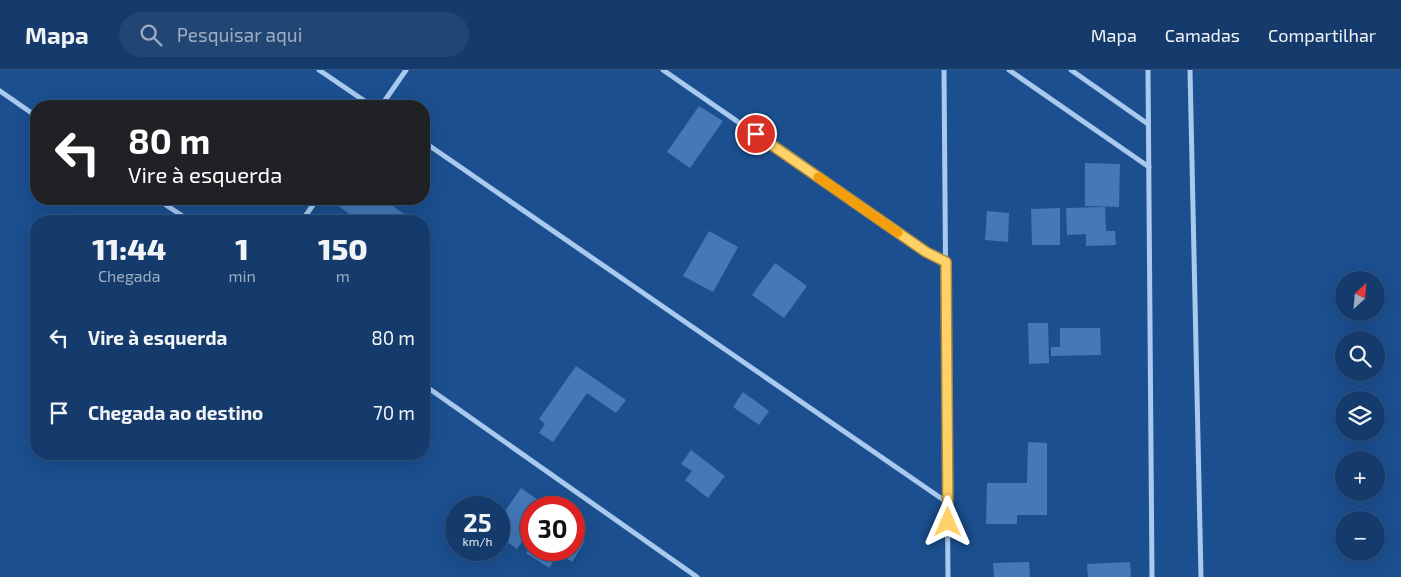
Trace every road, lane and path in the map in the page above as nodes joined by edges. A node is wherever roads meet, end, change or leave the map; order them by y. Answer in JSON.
{"nodes":[{"id":1,"x":319,"y":70,"type":"edge"},
{"id":2,"x":406,"y":70,"type":"edge"},
{"id":3,"x":663,"y":70,"type":"edge"},
{"id":4,"x":944,"y":70,"type":"edge"},
{"id":5,"x":1009,"y":70,"type":"edge"},
{"id":6,"x":1070,"y":70,"type":"edge"},
{"id":7,"x":1148,"y":70,"type":"edge"},
{"id":8,"x":1190,"y":70,"type":"edge"},
{"id":9,"x":0,"y":91,"type":"edge"},
{"id":10,"x":363,"y":100,"type":"edge"},
{"id":11,"x":385,"y":100,"type":"edge"},
{"id":12,"x":30,"y":112,"type":"edge"},
{"id":13,"x":1148,"y":124,"type":"junction"},
{"id":14,"x":430,"y":146,"type":"edge"},
{"id":15,"x":1149,"y":167,"type":"junction"},
{"id":16,"x":166,"y":205,"type":"edge"},
{"id":17,"x":181,"y":215,"type":"edge"},
{"id":18,"x":946,"y":262,"type":"junction"},
{"id":19,"x":430,"y":389,"type":"edge"},
{"id":20,"x":948,"y":503,"type":"junction"},
{"id":21,"x":697,"y":577,"type":"edge"},
{"id":22,"x":948,"y":577,"type":"edge"},
{"id":23,"x":1152,"y":577,"type":"edge"},
{"id":24,"x":1201,"y":577,"type":"edge"}],
"edges":[{"from":1,"to":10,"type":"street"},
{"from":2,"to":11,"type":"street"},
{"from":3,"to":18,"type":"street"},
{"from":4,"to":18,"type":"street"},
{"from":5,"to":15,"type":"street"},
{"from":6,"to":13,"type":"street"},
{"from":7,"to":13,"type":"street"},
{"from":8,"to":24,"type":"street"},
{"from":9,"to":12,"type":"street"},
{"from":13,"to":15,"type":"street"},
{"from":14,"to":20,"type":"street"},
{"from":15,"to":23,"type":"street"},
{"from":16,"to":17,"type":"street"},
{"from":18,"to":20,"type":"street"},
{"from":19,"to":21,"type":"street"},
{"from":20,"to":22,"type":"street"}]}
